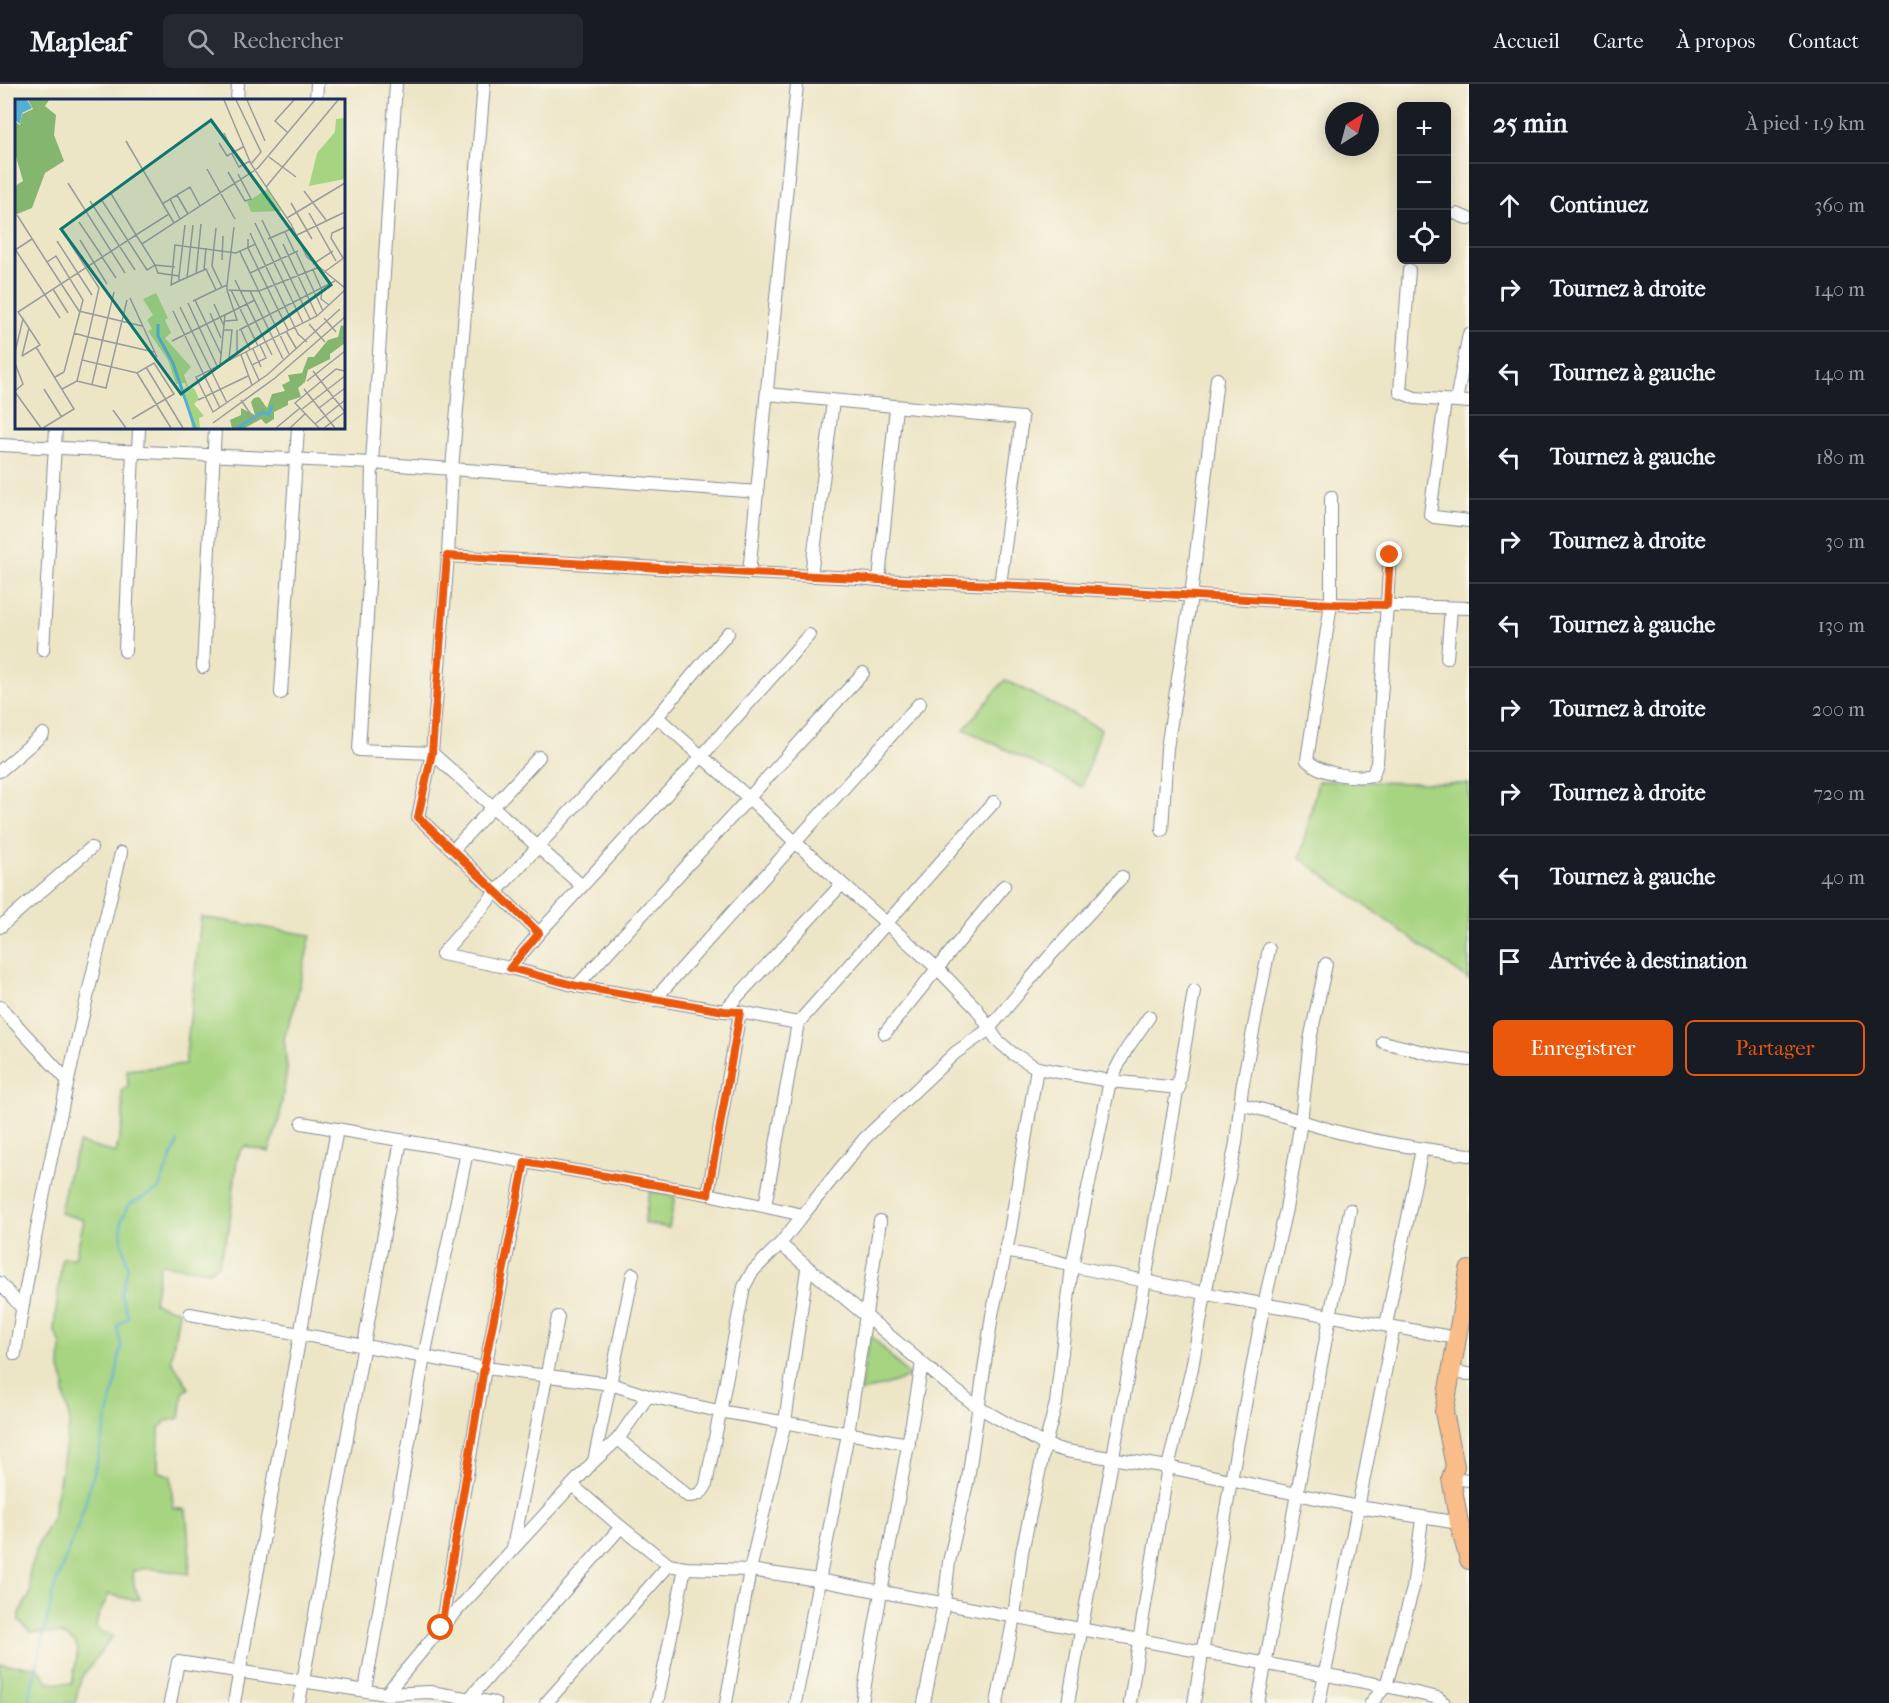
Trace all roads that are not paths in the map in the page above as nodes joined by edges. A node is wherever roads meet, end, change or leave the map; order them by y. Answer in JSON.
{"nodes":[{"id":1,"x":238,"y":84,"type":"edge"},
{"id":2,"x":317,"y":84,"type":"edge"},
{"id":3,"x":396,"y":84,"type":"edge"},
{"id":4,"x":484,"y":84,"type":"edge"},
{"id":5,"x":797,"y":84,"type":"edge"},
{"id":6,"x":237,"y":99,"type":"edge"},
{"id":7,"x":316,"y":99,"type":"edge"},
{"id":8,"x":1409,"y":270,"type":"dead end"},
{"id":9,"x":1469,"y":334,"type":"edge"},
{"id":10,"x":1217,"y":379,"type":"dead end"},
{"id":11,"x":767,"y":394,"type":"junction"},
{"id":12,"x":833,"y":401,"type":"junction"},
{"id":13,"x":1457,"y":401,"type":"edge"},
{"id":14,"x":896,"y":407,"type":"junction"},
{"id":15,"x":56,"y":429,"type":"edge"},
{"id":16,"x":139,"y":429,"type":"edge"},
{"id":17,"x":215,"y":429,"type":"edge"},
{"id":18,"x":298,"y":429,"type":"edge"},
{"id":19,"x":0,"y":445,"type":"edge"},
{"id":20,"x":54,"y":448,"type":"junction"},
{"id":21,"x":136,"y":452,"type":"junction"},
{"id":22,"x":213,"y":456,"type":"junction"},
{"id":23,"x":296,"y":460,"type":"junction"},
{"id":24,"x":372,"y":463,"type":"junction"},
{"id":25,"x":452,"y":469,"type":"junction"},
{"id":26,"x":758,"y":492,"type":"junction"},
{"id":27,"x":1331,"y":496,"type":"dead end"},
{"id":28,"x":1469,"y":521,"type":"edge"},
{"id":29,"x":1390,"y":555,"type":"dead end"},
{"id":30,"x":447,"y":556,"type":"junction"},
{"id":31,"x":749,"y":573,"type":"junction"},
{"id":32,"x":811,"y":576,"type":"junction"},
{"id":33,"x":879,"y":580,"type":"junction"},
{"id":34,"x":1000,"y":585,"type":"junction"},
{"id":35,"x":1191,"y":596,"type":"junction"},
{"id":36,"x":1331,"y":604,"type":"junction"},
{"id":37,"x":1387,"y":605,"type":"junction"},
{"id":38,"x":1450,"y":608,"type":"junction"},
{"id":39,"x":1469,"y":608,"type":"edge"},
{"id":40,"x":729,"y":633,"type":"dead end"},
{"id":41,"x":809,"y":635,"type":"dead end"},
{"id":42,"x":43,"y":650,"type":"dead end"},
{"id":43,"x":124,"y":651,"type":"dead end"},
{"id":44,"x":1447,"y":658,"type":"dead end"},
{"id":45,"x":203,"y":667,"type":"dead end"},
{"id":46,"x":863,"y":673,"type":"dead end"},
{"id":47,"x":281,"y":693,"type":"dead end"},
{"id":48,"x":920,"y":703,"type":"dead end"},
{"id":49,"x":657,"y":717,"type":"junction"},
{"id":50,"x":43,"y":734,"type":"dead end"},
{"id":51,"x":432,"y":753,"type":"junction"},
{"id":52,"x":539,"y":757,"type":"dead end"},
{"id":53,"x":701,"y":757,"type":"junction"},
{"id":54,"x":0,"y":771,"type":"edge"},
{"id":55,"x":749,"y":798,"type":"junction"},
{"id":56,"x":994,"y":802,"type":"dead end"},
{"id":57,"x":494,"y":806,"type":"junction"},
{"id":58,"x":1162,"y":830,"type":"dead end"},
{"id":59,"x":795,"y":842,"type":"junction"},
{"id":60,"x":539,"y":845,"type":"junction"},
{"id":61,"x":91,"y":848,"type":"dead end"},
{"id":62,"x":453,"y":850,"type":"junction"},
{"id":63,"x":121,"y":853,"type":"dead end"},
{"id":64,"x":1122,"y":877,"type":"dead end"},
{"id":65,"x":842,"y":884,"type":"junction"},
{"id":66,"x":582,"y":886,"type":"junction"},
{"id":67,"x":1004,"y":886,"type":"dead end"},
{"id":68,"x":496,"y":892,"type":"junction"},
{"id":69,"x":886,"y":923,"type":"junction"},
{"id":70,"x":0,"y":927,"type":"edge"},
{"id":71,"x":539,"y":933,"type":"junction"},
{"id":72,"x":1269,"y":949,"type":"dead end"},
{"id":73,"x":1326,"y":964,"type":"dead end"},
{"id":74,"x":510,"y":968,"type":"junction"},
{"id":75,"x":938,"y":969,"type":"junction"},
{"id":76,"x":577,"y":986,"type":"junction"},
{"id":77,"x":1194,"y":991,"type":"dead end"},
{"id":78,"x":654,"y":999,"type":"junction"},
{"id":79,"x":0,"y":1007,"type":"edge"},
{"id":80,"x":724,"y":1011,"type":"junction"},
{"id":81,"x":740,"y":1012,"type":"junction"},
{"id":82,"x":1149,"y":1017,"type":"dead end"},
{"id":83,"x":798,"y":1023,"type":"junction"},
{"id":84,"x":988,"y":1030,"type":"junction"},
{"id":85,"x":885,"y":1033,"type":"dead end"},
{"id":86,"x":1383,"y":1042,"type":"dead end"},
{"id":87,"x":1469,"y":1060,"type":"edge"},
{"id":88,"x":1037,"y":1068,"type":"junction"},
{"id":89,"x":67,"y":1080,"type":"junction"},
{"id":90,"x":1110,"y":1081,"type":"junction"},
{"id":91,"x":1179,"y":1088,"type":"junction"},
{"id":92,"x":1240,"y":1104,"type":"junction"},
{"id":93,"x":1301,"y":1122,"type":"junction"},
{"id":94,"x":302,"y":1123,"type":"dead end"},
{"id":95,"x":337,"y":1129,"type":"junction"},
{"id":96,"x":401,"y":1140,"type":"junction"},
{"id":97,"x":1422,"y":1149,"type":"junction"},
{"id":98,"x":467,"y":1152,"type":"junction"},
{"id":99,"x":1469,"y":1155,"type":"edge"},
{"id":100,"x":525,"y":1162,"type":"junction"},
{"id":101,"x":708,"y":1194,"type":"junction"},
{"id":102,"x":765,"y":1206,"type":"junction"},
{"id":103,"x":1350,"y":1210,"type":"dead end"},
{"id":104,"x":803,"y":1215,"type":"junction"},
{"id":105,"x":880,"y":1221,"type":"dead end"},
{"id":106,"x":780,"y":1244,"type":"junction"},
{"id":107,"x":1005,"y":1251,"type":"junction"},
{"id":108,"x":1072,"y":1266,"type":"junction"},
{"id":109,"x":807,"y":1269,"type":"junction"},
{"id":110,"x":1469,"y":1270,"type":"edge"},
{"id":111,"x":633,"y":1274,"type":"dead end"},
{"id":112,"x":1144,"y":1281,"type":"junction"},
{"id":113,"x":0,"y":1283,"type":"edge"},
{"id":114,"x":1204,"y":1294,"type":"junction"},
{"id":115,"x":1264,"y":1304,"type":"junction"},
{"id":116,"x":22,"y":1308,"type":"junction"},
{"id":117,"x":189,"y":1314,"type":"dead end"},
{"id":118,"x":1329,"y":1316,"type":"junction"},
{"id":119,"x":558,"y":1317,"type":"dead end"},
{"id":120,"x":865,"y":1317,"type":"junction"},
{"id":121,"x":1390,"y":1326,"type":"junction"},
{"id":122,"x":300,"y":1334,"type":"junction"},
{"id":123,"x":1457,"y":1338,"type":"junction"},
{"id":124,"x":362,"y":1346,"type":"junction"},
{"id":125,"x":15,"y":1354,"type":"dead end"},
{"id":126,"x":424,"y":1357,"type":"junction"},
{"id":127,"x":922,"y":1363,"type":"junction"},
{"id":128,"x":484,"y":1368,"type":"junction"},
{"id":129,"x":1460,"y":1373,"type":"edge"},
{"id":130,"x":546,"y":1375,"type":"junction"},
{"id":131,"x":611,"y":1384,"type":"junction"},
{"id":132,"x":648,"y":1396,"type":"junction"},
{"id":133,"x":978,"y":1407,"type":"junction"},
{"id":134,"x":719,"y":1411,"type":"junction"},
{"id":135,"x":786,"y":1422,"type":"junction"},
{"id":136,"x":848,"y":1434,"type":"junction"},
{"id":137,"x":618,"y":1439,"type":"junction"},
{"id":138,"x":909,"y":1444,"type":"junction"},
{"id":139,"x":1045,"y":1445,"type":"junction"},
{"id":140,"x":1112,"y":1457,"type":"junction"},
{"id":141,"x":594,"y":1461,"type":"junction"},
{"id":142,"x":1168,"y":1467,"type":"junction"},
{"id":143,"x":1460,"y":1479,"type":"edge"},
{"id":144,"x":1231,"y":1480,"type":"junction"},
{"id":145,"x":572,"y":1485,"type":"junction"},
{"id":146,"x":1296,"y":1494,"type":"junction"},
{"id":147,"x":1359,"y":1508,"type":"junction"},
{"id":148,"x":1422,"y":1518,"type":"junction"},
{"id":149,"x":1459,"y":1523,"type":"junction"},
{"id":150,"x":621,"y":1527,"type":"junction"},
{"id":151,"x":513,"y":1549,"type":"junction"},
{"id":152,"x":1469,"y":1560,"type":"edge"},
{"id":153,"x":669,"y":1565,"type":"junction"},
{"id":154,"x":685,"y":1568,"type":"junction"},
{"id":155,"x":750,"y":1570,"type":"junction"},
{"id":156,"x":818,"y":1580,"type":"junction"},
{"id":157,"x":879,"y":1593,"type":"junction"},
{"id":158,"x":944,"y":1603,"type":"junction"},
{"id":159,"x":1014,"y":1617,"type":"junction"},
{"id":160,"x":441,"y":1628,"type":"junction"},
{"id":161,"x":1080,"y":1629,"type":"junction"},
{"id":162,"x":1139,"y":1641,"type":"junction"},
{"id":163,"x":1203,"y":1651,"type":"junction"},
{"id":164,"x":1265,"y":1664,"type":"junction"},
{"id":165,"x":240,"y":1672,"type":"junction"},
{"id":166,"x":1326,"y":1674,"type":"junction"},
{"id":167,"x":303,"y":1681,"type":"junction"},
{"id":168,"x":1386,"y":1686,"type":"junction"},
{"id":169,"x":364,"y":1690,"type":"junction"},
{"id":170,"x":386,"y":1694,"type":"junction"},
{"id":171,"x":469,"y":1699,"type":"junction"},
{"id":172,"x":170,"y":1703,"type":"edge"},
{"id":173,"x":234,"y":1703,"type":"edge"},
{"id":174,"x":298,"y":1703,"type":"edge"},
{"id":175,"x":490,"y":1703,"type":"edge"},
{"id":176,"x":495,"y":1703,"type":"edge"},
{"id":177,"x":546,"y":1703,"type":"edge"},
{"id":178,"x":657,"y":1703,"type":"edge"},
{"id":179,"x":726,"y":1703,"type":"edge"},
{"id":180,"x":795,"y":1703,"type":"edge"},
{"id":181,"x":862,"y":1703,"type":"edge"},
{"id":182,"x":924,"y":1703,"type":"edge"},
{"id":183,"x":997,"y":1703,"type":"edge"},
{"id":184,"x":1068,"y":1703,"type":"edge"},
{"id":185,"x":1130,"y":1703,"type":"edge"},
{"id":186,"x":1194,"y":1703,"type":"edge"},
{"id":187,"x":1258,"y":1703,"type":"edge"},
{"id":188,"x":1319,"y":1703,"type":"edge"},
{"id":189,"x":1371,"y":1703,"type":"edge"},
{"id":190,"x":1444,"y":1703,"type":"edge"}],
"edges":[{"from":1,"to":6,"type":"street"},
{"from":2,"to":7,"type":"street"},
{"from":3,"to":24,"type":"street"},
{"from":4,"to":25,"type":"street"},
{"from":5,"to":11,"type":"street"},
{"from":8,"to":13,"type":"street"},
{"from":9,"to":13,"type":"street"},
{"from":10,"to":35,"type":"street"},
{"from":11,"to":12,"type":"street"},
{"from":11,"to":26,"type":"street"},
{"from":12,"to":14,"type":"street"},
{"from":12,"to":32,"type":"street"},
{"from":13,"to":28,"type":"street"},
{"from":14,"to":33,"type":"street"},
{"from":14,"to":34,"type":"street"},
{"from":15,"to":20,"type":"street"},
{"from":16,"to":21,"type":"street"},
{"from":17,"to":22,"type":"street"},
{"from":18,"to":23,"type":"street"},
{"from":19,"to":20,"type":"street"},
{"from":20,"to":21,"type":"street"},
{"from":20,"to":42,"type":"street"},
{"from":21,"to":22,"type":"street"},
{"from":21,"to":43,"type":"street"},
{"from":22,"to":23,"type":"street"},
{"from":22,"to":45,"type":"street"},
{"from":23,"to":24,"type":"street"},
{"from":23,"to":47,"type":"street"},
{"from":24,"to":25,"type":"street"},
{"from":24,"to":51,"type":"street"},
{"from":25,"to":26,"type":"street"},
{"from":25,"to":30,"type":"street"},
{"from":26,"to":31,"type":"street"},
{"from":27,"to":36,"type":"street"},
{"from":29,"to":37,"type":"street"},
{"from":30,"to":31,"type":"street"},
{"from":30,"to":51,"type":"street"},
{"from":31,"to":32,"type":"street"},
{"from":32,"to":33,"type":"street"},
{"from":33,"to":34,"type":"street"},
{"from":34,"to":35,"type":"street"},
{"from":35,"to":36,"type":"street"},
{"from":35,"to":58,"type":"street"},
{"from":36,"to":37,"type":"street"},
{"from":36,"to":37,"type":"street"},
{"from":37,"to":38,"type":"street"},
{"from":38,"to":39,"type":"street"},
{"from":38,"to":44,"type":"street"},
{"from":40,"to":49,"type":"street"},
{"from":41,"to":53,"type":"street"},
{"from":46,"to":55,"type":"street"},
{"from":48,"to":59,"type":"street"},
{"from":49,"to":53,"type":"street"},
{"from":49,"to":60,"type":"street"},
{"from":50,"to":54,"type":"street"},
{"from":51,"to":57,"type":"street"},
{"from":51,"to":62,"type":"street"},
{"from":52,"to":57,"type":"street"},
{"from":53,"to":55,"type":"street"},
{"from":53,"to":66,"type":"street"},
{"from":55,"to":59,"type":"street"},
{"from":55,"to":76,"type":"street"},
{"from":56,"to":69,"type":"street"},
{"from":57,"to":60,"type":"street"},
{"from":57,"to":62,"type":"street"},
{"from":59,"to":65,"type":"street"},
{"from":59,"to":78,"type":"street"},
{"from":60,"to":66,"type":"street"},
{"from":60,"to":68,"type":"street"},
{"from":61,"to":70,"type":"street"},
{"from":62,"to":68,"type":"street"},
{"from":63,"to":89,"type":"street"},
{"from":64,"to":84,"type":"street"},
{"from":65,"to":69,"type":"street"},
{"from":65,"to":80,"type":"street"},
{"from":66,"to":71,"type":"street"},
{"from":67,"to":75,"type":"street"},
{"from":68,"to":71,"type":"street"},
{"from":68,"to":74,"type":"street"},
{"from":69,"to":75,"type":"street"},
{"from":69,"to":83,"type":"street"},
{"from":71,"to":74,"type":"street"},
{"from":72,"to":92,"type":"street"},
{"from":73,"to":93,"type":"street"},
{"from":74,"to":76,"type":"street"},
{"from":75,"to":84,"type":"street"},
{"from":75,"to":85,"type":"street"},
{"from":76,"to":78,"type":"street"},
{"from":77,"to":91,"type":"street"},
{"from":78,"to":80,"type":"street"},
{"from":79,"to":89,"type":"street"},
{"from":80,"to":81,"type":"street"},
{"from":81,"to":83,"type":"street"},
{"from":81,"to":101,"type":"street"},
{"from":82,"to":90,"type":"street"},
{"from":83,"to":102,"type":"street"},
{"from":84,"to":88,"type":"street"},
{"from":84,"to":104,"type":"street"},
{"from":86,"to":87,"type":"street"},
{"from":88,"to":90,"type":"street"},
{"from":88,"to":107,"type":"street"},
{"from":89,"to":116,"type":"street"},
{"from":90,"to":91,"type":"street"},
{"from":90,"to":108,"type":"street"},
{"from":91,"to":112,"type":"street"},
{"from":92,"to":93,"type":"street"},
{"from":92,"to":114,"type":"street"},
{"from":93,"to":97,"type":"street"},
{"from":93,"to":115,"type":"street"},
{"from":94,"to":95,"type":"street"},
{"from":95,"to":96,"type":"street"},
{"from":95,"to":122,"type":"street"},
{"from":96,"to":98,"type":"street"},
{"from":96,"to":124,"type":"street"},
{"from":97,"to":99,"type":"street"},
{"from":97,"to":121,"type":"street"},
{"from":98,"to":100,"type":"street"},
{"from":98,"to":126,"type":"street"},
{"from":100,"to":101,"type":"street"},
{"from":100,"to":128,"type":"street"},
{"from":101,"to":102,"type":"street"},
{"from":102,"to":104,"type":"street"},
{"from":103,"to":118,"type":"street"},
{"from":104,"to":106,"type":"street"},
{"from":105,"to":120,"type":"street"},
{"from":106,"to":109,"type":"street"},
{"from":106,"to":134,"type":"street"},
{"from":107,"to":108,"type":"street"},
{"from":107,"to":133,"type":"street"},
{"from":108,"to":112,"type":"street"},
{"from":108,"to":139,"type":"street"},
{"from":109,"to":120,"type":"street"},
{"from":109,"to":135,"type":"street"},
{"from":110,"to":123,"type":"highway"},
{"from":111,"to":131,"type":"street"},
{"from":112,"to":114,"type":"street"},
{"from":112,"to":140,"type":"street"},
{"from":113,"to":116,"type":"street"},
{"from":114,"to":115,"type":"street"},
{"from":114,"to":142,"type":"street"},
{"from":115,"to":118,"type":"street"},
{"from":115,"to":144,"type":"street"},
{"from":116,"to":125,"type":"street"},
{"from":117,"to":122,"type":"street"},
{"from":118,"to":121,"type":"street"},
{"from":118,"to":146,"type":"street"},
{"from":119,"to":130,"type":"street"},
{"from":120,"to":127,"type":"street"},
{"from":120,"to":136,"type":"street"},
{"from":121,"to":123,"type":"street"},
{"from":121,"to":147,"type":"street"},
{"from":122,"to":124,"type":"street"},
{"from":122,"to":165,"type":"street"},
{"from":123,"to":129,"type":"highway"},
{"from":124,"to":126,"type":"street"},
{"from":124,"to":167,"type":"street"},
{"from":126,"to":128,"type":"street"},
{"from":126,"to":169,"type":"street"},
{"from":127,"to":133,"type":"street"},
{"from":127,"to":138,"type":"street"},
{"from":128,"to":130,"type":"street"},
{"from":128,"to":160,"type":"street"},
{"from":129,"to":143,"type":"highway"},
{"from":130,"to":131,"type":"street"},
{"from":130,"to":151,"type":"street"},
{"from":131,"to":132,"type":"street"},
{"from":131,"to":141,"type":"street"},
{"from":132,"to":134,"type":"street"},
{"from":132,"to":137,"type":"street"},
{"from":133,"to":139,"type":"street"},
{"from":133,"to":158,"type":"street"},
{"from":134,"to":135,"type":"street"},
{"from":134,"to":137,"type":"street"},
{"from":135,"to":136,"type":"street"},
{"from":135,"to":155,"type":"street"},
{"from":136,"to":138,"type":"street"},
{"from":136,"to":156,"type":"street"},
{"from":137,"to":141,"type":"street"},
{"from":138,"to":157,"type":"street"},
{"from":139,"to":140,"type":"street"},
{"from":139,"to":159,"type":"street"},
{"from":140,"to":142,"type":"street"},
{"from":140,"to":161,"type":"street"},
{"from":141,"to":145,"type":"street"},
{"from":142,"to":144,"type":"street"},
{"from":142,"to":162,"type":"street"},
{"from":143,"to":149,"type":"highway"},
{"from":144,"to":146,"type":"street"},
{"from":144,"to":163,"type":"street"},
{"from":145,"to":150,"type":"street"},
{"from":145,"to":151,"type":"street"},
{"from":146,"to":147,"type":"street"},
{"from":146,"to":164,"type":"street"},
{"from":147,"to":148,"type":"street"},
{"from":147,"to":166,"type":"street"},
{"from":148,"to":149,"type":"street"},
{"from":148,"to":168,"type":"street"},
{"from":149,"to":152,"type":"highway"},
{"from":150,"to":153,"type":"street"},
{"from":150,"to":171,"type":"street"},
{"from":151,"to":160,"type":"street"},
{"from":153,"to":154,"type":"street"},
{"from":153,"to":177,"type":"street"},
{"from":154,"to":155,"type":"street"},
{"from":154,"to":178,"type":"street"},
{"from":155,"to":156,"type":"street"},
{"from":155,"to":179,"type":"street"},
{"from":156,"to":157,"type":"street"},
{"from":156,"to":180,"type":"street"},
{"from":157,"to":158,"type":"street"},
{"from":157,"to":181,"type":"street"},
{"from":158,"to":159,"type":"street"},
{"from":158,"to":182,"type":"street"},
{"from":159,"to":161,"type":"street"},
{"from":159,"to":183,"type":"street"},
{"from":160,"to":170,"type":"street"},
{"from":161,"to":162,"type":"street"},
{"from":161,"to":184,"type":"street"},
{"from":162,"to":163,"type":"street"},
{"from":162,"to":185,"type":"street"},
{"from":163,"to":164,"type":"street"},
{"from":163,"to":186,"type":"street"},
{"from":164,"to":166,"type":"street"},
{"from":164,"to":187,"type":"street"},
{"from":165,"to":167,"type":"street"},
{"from":165,"to":172,"type":"street"},
{"from":165,"to":173,"type":"street"},
{"from":166,"to":168,"type":"street"},
{"from":166,"to":188,"type":"street"},
{"from":167,"to":169,"type":"street"},
{"from":167,"to":174,"type":"street"},
{"from":168,"to":189,"type":"street"},
{"from":168,"to":190,"type":"street"},
{"from":169,"to":170,"type":"street"},
{"from":170,"to":171,"type":"street"},
{"from":171,"to":175,"type":"street"},
{"from":175,"to":176,"type":"street"}]}
